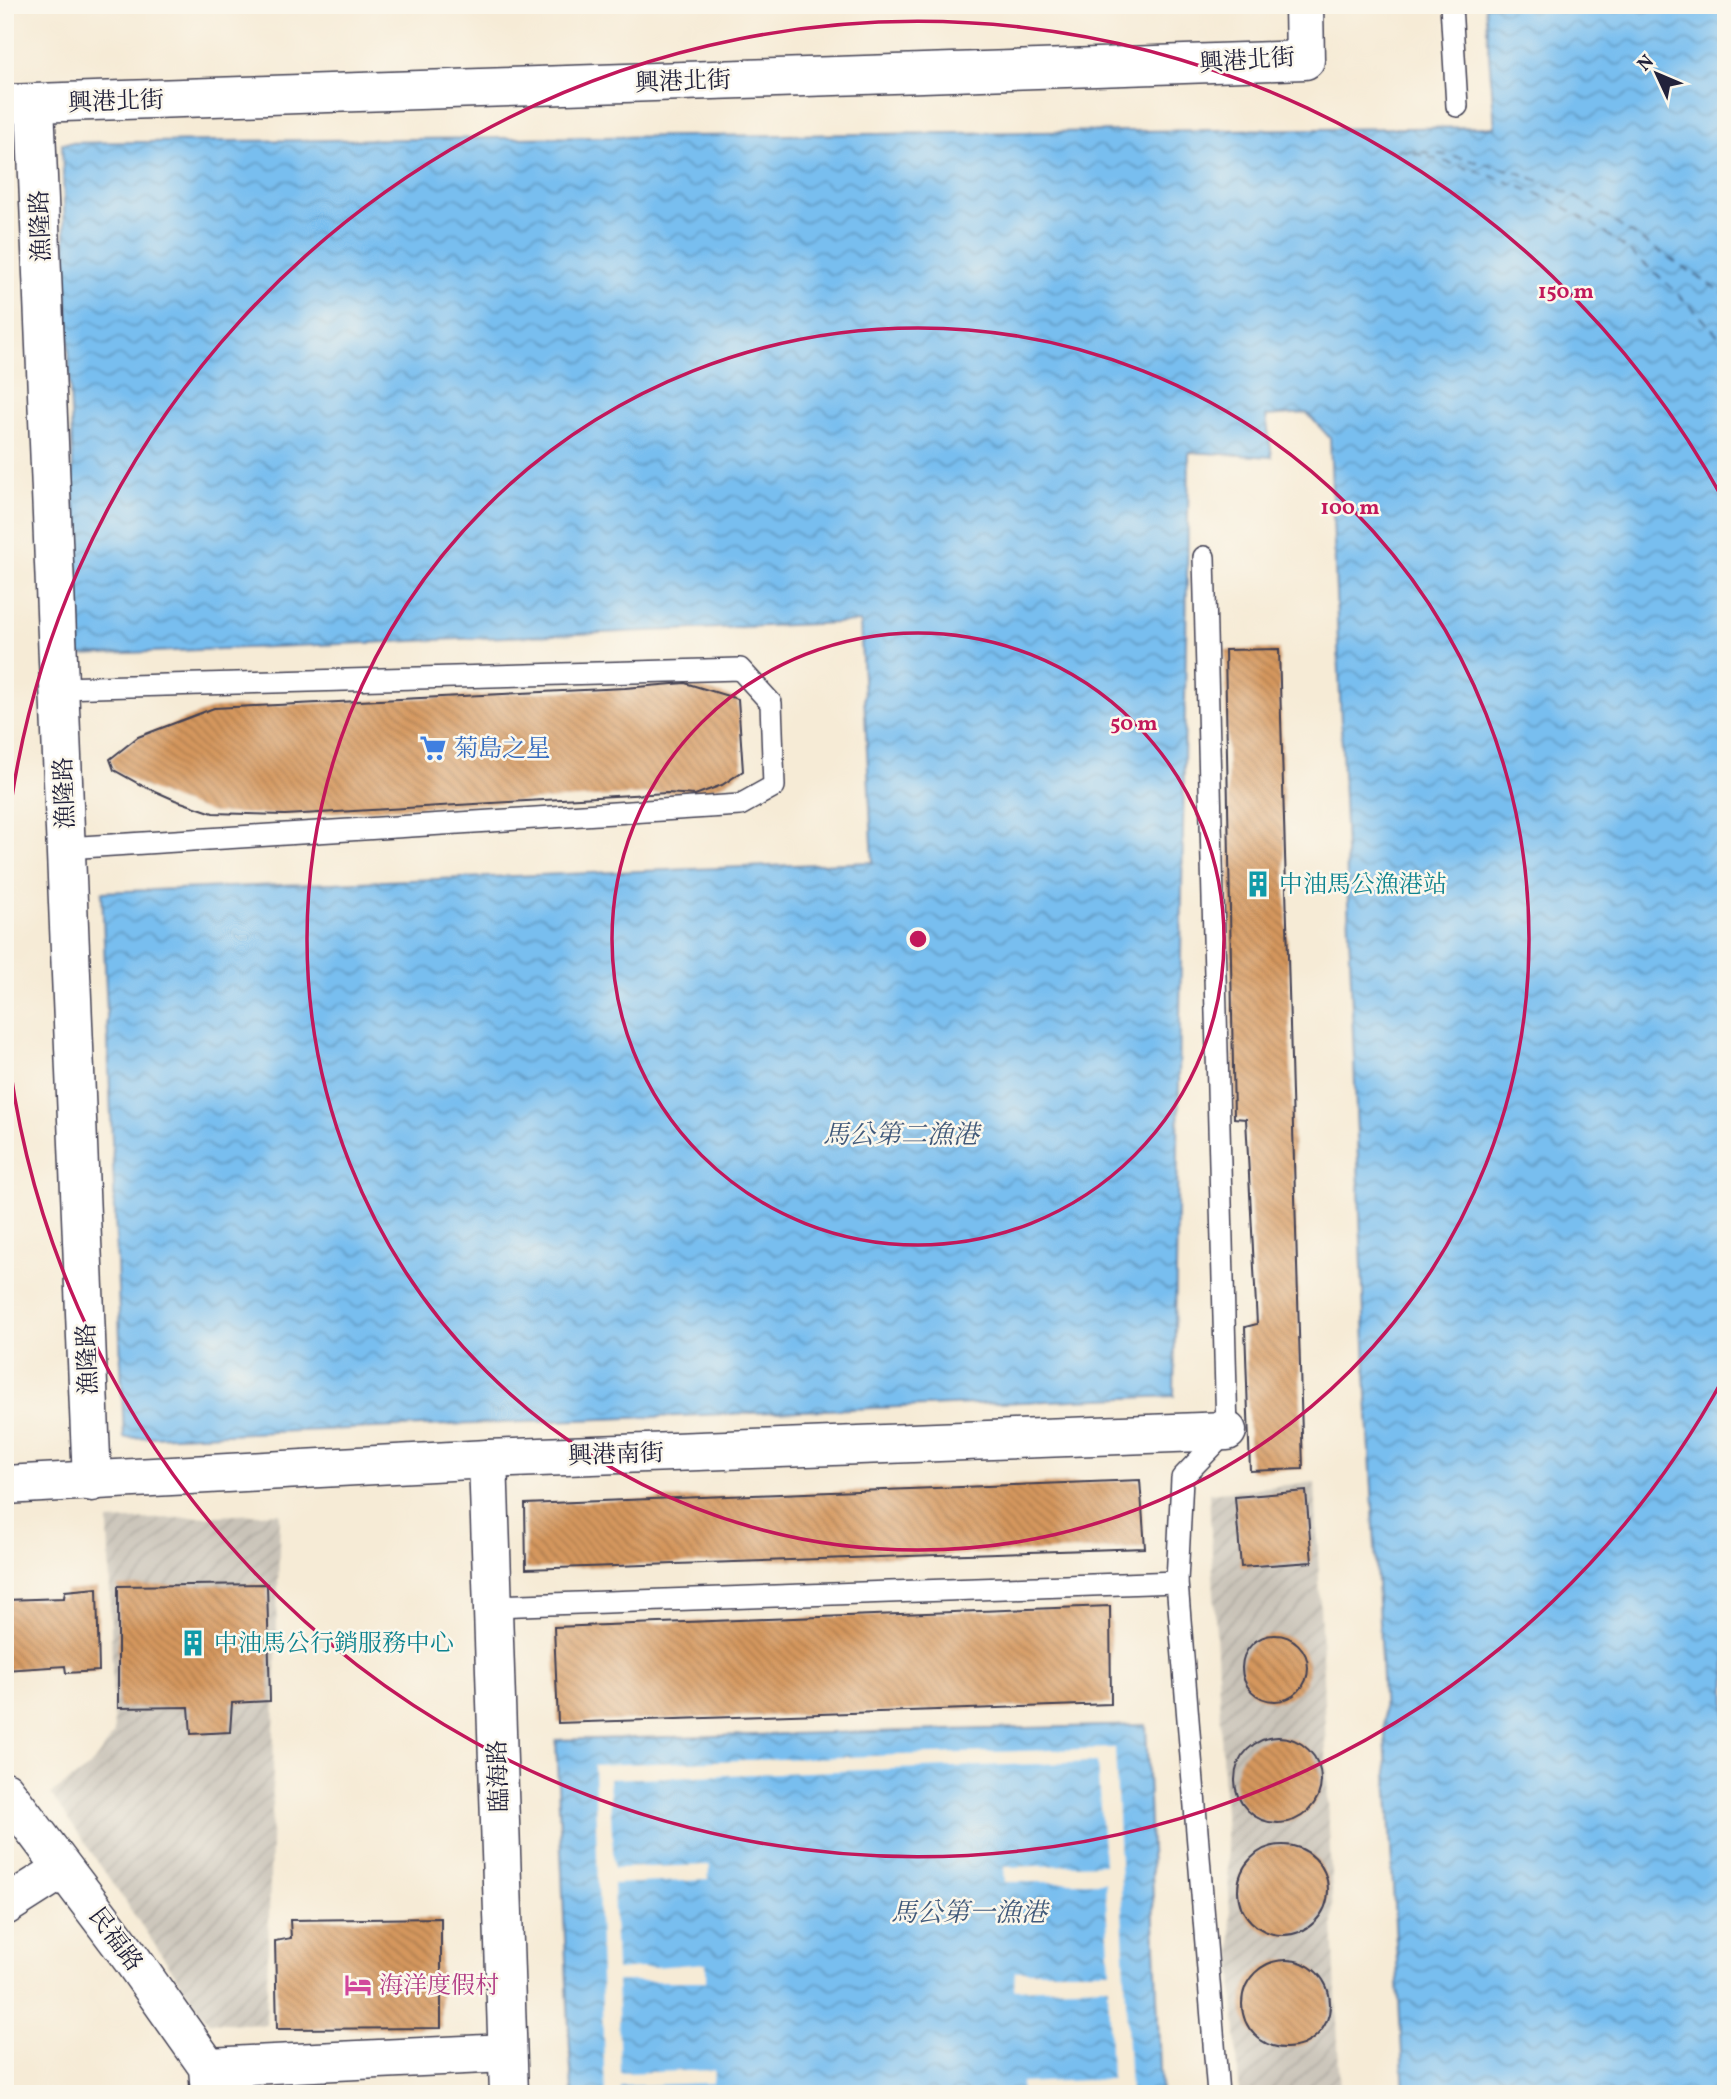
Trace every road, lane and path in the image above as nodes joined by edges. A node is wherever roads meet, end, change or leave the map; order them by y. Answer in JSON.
{"nodes":[{"id":1,"x":1304,"y":5,"type":"edge"},
{"id":2,"x":1451,"y":5,"type":"edge"},
{"id":3,"x":20,"y":104,"type":"edge"},
{"id":4,"x":1457,"y":106,"type":"dead end"},
{"id":5,"x":1204,"y":557,"type":"dead end"},
{"id":6,"x":59,"y":688,"type":"junction"},
{"id":7,"x":66,"y":848,"type":"junction"},
{"id":8,"x":1227,"y":1431,"type":"junction"},
{"id":9,"x":488,"y":1459,"type":"junction"},
{"id":10,"x":92,"y":1482,"type":"junction"},
{"id":11,"x":5,"y":1485,"type":"edge"},
{"id":12,"x":1177,"y":1582,"type":"junction"},
{"id":13,"x":492,"y":1606,"type":"junction"},
{"id":14,"x":5,"y":1791,"type":"edge"},
{"id":15,"x":63,"y":1869,"type":"junction"},
{"id":16,"x":5,"y":1906,"type":"edge"},
{"id":17,"x":507,"y":2053,"type":"junction"},
{"id":18,"x":209,"y":2080,"type":"edge"},
{"id":19,"x":509,"y":2094,"type":"edge"},
{"id":20,"x":1218,"y":2094,"type":"edge"}],
"edges":[{"from":1,"to":3,"type":"street","name":"興港北街"},
{"from":2,"to":4,"type":"lane"},
{"from":3,"to":6,"type":"street","name":"漁隆路"},
{"from":5,"to":8,"type":"lane"},
{"from":6,"to":7,"type":"street","name":"漁隆路"},
{"from":6,"to":7,"type":"lane"},
{"from":7,"to":10,"type":"street","name":"漁隆路"},
{"from":8,"to":9,"type":"street","name":"興港南街"},
{"from":8,"to":12,"type":"lane"},
{"from":9,"to":10,"type":"street","name":"興港南街"},
{"from":9,"to":13,"type":"street","name":"臨海路"},
{"from":10,"to":11,"type":"street","name":"興港南街"},
{"from":12,"to":13,"type":"lane"},
{"from":12,"to":20,"type":"lane"},
{"from":13,"to":17,"type":"street","name":"臨海路"},
{"from":14,"to":15,"type":"street","name":"民福路"},
{"from":15,"to":16,"type":"street"},
{"from":15,"to":18,"type":"street","name":"民福路"},
{"from":17,"to":18,"type":"street"},
{"from":17,"to":19,"type":"street","name":"臨海路"}]}
